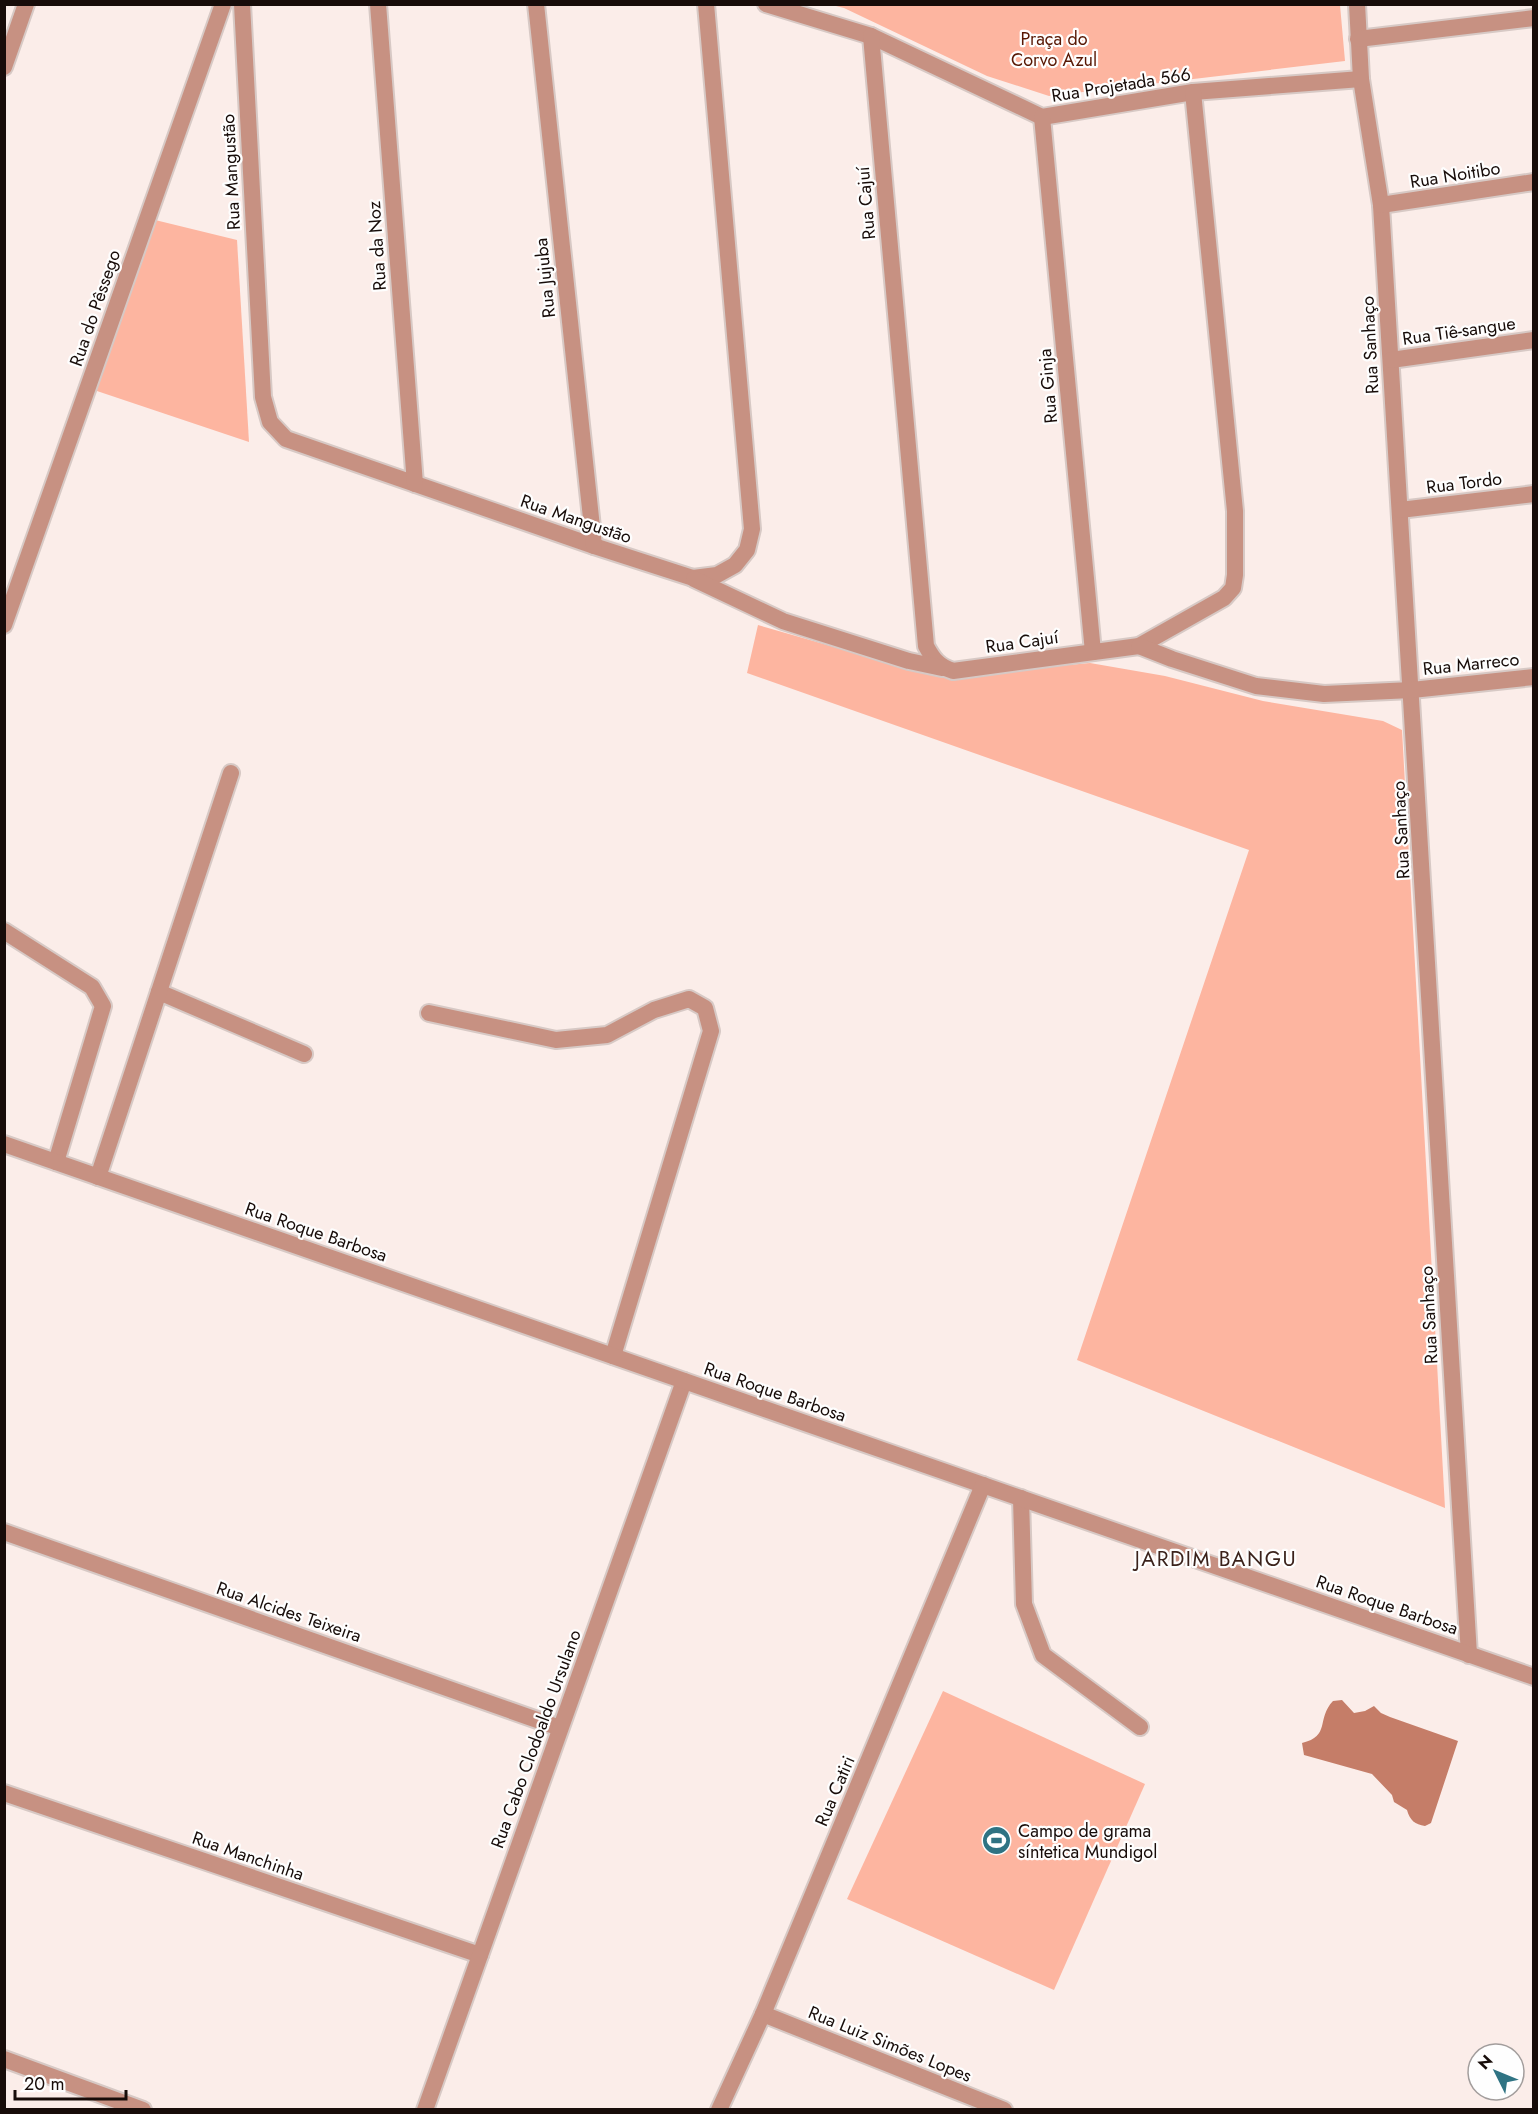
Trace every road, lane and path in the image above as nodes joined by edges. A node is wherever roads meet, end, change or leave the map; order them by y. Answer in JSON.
{"nodes":[{"id":1,"x":26,"y":4,"type":"edge"},
{"id":2,"x":223,"y":4,"type":"edge"},
{"id":3,"x":242,"y":4,"type":"edge"},
{"id":4,"x":378,"y":4,"type":"edge"},
{"id":5,"x":536,"y":4,"type":"edge"},
{"id":6,"x":706,"y":4,"type":"edge"},
{"id":7,"x":766,"y":4,"type":"edge"},
{"id":8,"x":1357,"y":4,"type":"edge"},
{"id":9,"x":1533,"y":18,"type":"edge"},
{"id":10,"x":871,"y":36,"type":"junction"},
{"id":11,"x":1359,"y":39,"type":"junction"},
{"id":12,"x":4,"y":67,"type":"edge"},
{"id":13,"x":1361,"y":79,"type":"junction"},
{"id":14,"x":1193,"y":92,"type":"junction"},
{"id":15,"x":1042,"y":117,"type":"junction"},
{"id":16,"x":1533,"y":182,"type":"edge"},
{"id":17,"x":1382,"y":205,"type":"junction"},
{"id":18,"x":1533,"y":340,"type":"edge"},
{"id":19,"x":1391,"y":360,"type":"junction"},
{"id":20,"x":415,"y":484,"type":"junction"},
{"id":21,"x":1533,"y":494,"type":"edge"},
{"id":22,"x":1400,"y":510,"type":"junction"},
{"id":23,"x":594,"y":546,"type":"junction"},
{"id":24,"x":693,"y":578,"type":"junction"},
{"id":25,"x":4,"y":625,"type":"edge"},
{"id":26,"x":1138,"y":646,"type":"junction"},
{"id":27,"x":1093,"y":652,"type":"junction"},
{"id":28,"x":953,"y":670,"type":"junction"},
{"id":29,"x":1533,"y":677,"type":"edge"},
{"id":30,"x":1412,"y":690,"type":"junction"},
{"id":31,"x":231,"y":773,"type":"dead end"},
{"id":32,"x":4,"y":931,"type":"edge"},
{"id":33,"x":159,"y":992,"type":"junction"},
{"id":34,"x":429,"y":1013,"type":"dead end"},
{"id":35,"x":304,"y":1054,"type":"dead end"},
{"id":36,"x":4,"y":1144,"type":"edge"},
{"id":37,"x":56,"y":1162,"type":"junction"},
{"id":38,"x":98,"y":1177,"type":"junction"},
{"id":39,"x":612,"y":1356,"type":"junction"},
{"id":40,"x":684,"y":1381,"type":"junction"},
{"id":41,"x":983,"y":1485,"type":"junction"},
{"id":42,"x":1021,"y":1498,"type":"junction"},
{"id":43,"x":4,"y":1532,"type":"edge"},
{"id":44,"x":1469,"y":1655,"type":"junction"},
{"id":45,"x":1533,"y":1677,"type":"edge"},
{"id":46,"x":1140,"y":1727,"type":"dead end"},
{"id":47,"x":560,"y":1728,"type":"junction"},
{"id":48,"x":4,"y":1793,"type":"edge"},
{"id":49,"x":480,"y":1955,"type":"junction"},
{"id":50,"x":763,"y":2014,"type":"junction"},
{"id":51,"x":4,"y":2059,"type":"edge"},
{"id":52,"x":143,"y":2109,"type":"edge"},
{"id":53,"x":425,"y":2109,"type":"edge"},
{"id":54,"x":719,"y":2109,"type":"edge"},
{"id":55,"x":1004,"y":2109,"type":"edge"}],
"edges":[{"from":1,"to":12,"type":"street"},
{"from":2,"to":25,"type":"street","name":"Rua do Pêssego"},
{"from":3,"to":20,"type":"street","name":"Rua Mangustão"},
{"from":4,"to":20,"type":"street","name":"Rua da Noz"},
{"from":5,"to":23,"type":"street","name":"Rua Jujuba"},
{"from":6,"to":24,"type":"street","name":"Rua Mangustão"},
{"from":7,"to":10,"type":"street","name":"Rua Projetada 566"},
{"from":8,"to":11,"type":"street","name":"Rua Sanhaço"},
{"from":9,"to":11,"type":"street"},
{"from":10,"to":15,"type":"street","name":"Rua Projetada 566"},
{"from":10,"to":28,"type":"street","name":"Rua Cajuí"},
{"from":11,"to":13,"type":"street","name":"Rua Sanhaço"},
{"from":13,"to":14,"type":"street","name":"Rua Projetada 566"},
{"from":13,"to":17,"type":"street","name":"Rua Sanhaço"},
{"from":14,"to":15,"type":"street","name":"Rua Projetada 566"},
{"from":14,"to":26,"type":"street","name":"Rua Cajuí"},
{"from":15,"to":27,"type":"street","name":"Rua Ginja"},
{"from":16,"to":17,"type":"street","name":"Rua Noitibo"},
{"from":17,"to":19,"type":"street","name":"Rua Sanhaço"},
{"from":18,"to":19,"type":"street","name":"Rua Tiê-sangue"},
{"from":19,"to":22,"type":"street","name":"Rua Sanhaço"},
{"from":20,"to":23,"type":"street","name":"Rua Mangustão"},
{"from":21,"to":22,"type":"street","name":"Rua Tordo"},
{"from":22,"to":30,"type":"street","name":"Rua Sanhaço"},
{"from":23,"to":24,"type":"street","name":"Rua Mangustão"},
{"from":24,"to":28,"type":"street"},
{"from":26,"to":27,"type":"street","name":"Rua Cajuí"},
{"from":26,"to":30,"type":"street","name":"Rua Marreco"},
{"from":27,"to":28,"type":"street","name":"Rua Cajuí"},
{"from":29,"to":30,"type":"street","name":"Rua Marreco"},
{"from":30,"to":44,"type":"street","name":"Rua Sanhaço"},
{"from":31,"to":33,"type":"street"},
{"from":32,"to":37,"type":"street"},
{"from":33,"to":35,"type":"street"},
{"from":33,"to":38,"type":"street"},
{"from":34,"to":39,"type":"street"},
{"from":36,"to":37,"type":"street","name":"Rua Roque Barbosa"},
{"from":37,"to":38,"type":"street","name":"Rua Roque Barbosa"},
{"from":38,"to":39,"type":"street","name":"Rua Roque Barbosa"},
{"from":39,"to":40,"type":"street","name":"Rua Roque Barbosa"},
{"from":40,"to":41,"type":"street","name":"Rua Roque Barbosa"},
{"from":40,"to":47,"type":"street","name":"Rua Cabo Clodoaldo Ursulano"},
{"from":41,"to":42,"type":"street","name":"Rua Roque Barbosa"},
{"from":41,"to":50,"type":"street","name":"Rua Catiri"},
{"from":42,"to":44,"type":"street","name":"Rua Roque Barbosa"},
{"from":42,"to":46,"type":"street"},
{"from":43,"to":47,"type":"street","name":"Rua Alcides Teixeira"},
{"from":44,"to":45,"type":"street","name":"Rua Roque Barbosa"},
{"from":47,"to":49,"type":"street","name":"Rua Cabo Clodoaldo Ursulano"},
{"from":48,"to":49,"type":"street","name":"Rua Manchinha"},
{"from":49,"to":53,"type":"street","name":"Rua Cabo Clodoaldo Ursulano"},
{"from":50,"to":54,"type":"street","name":"Rua Catiri"},
{"from":50,"to":55,"type":"street","name":"Rua Luiz Simões Lopes"},
{"from":51,"to":52,"type":"street"}]}
